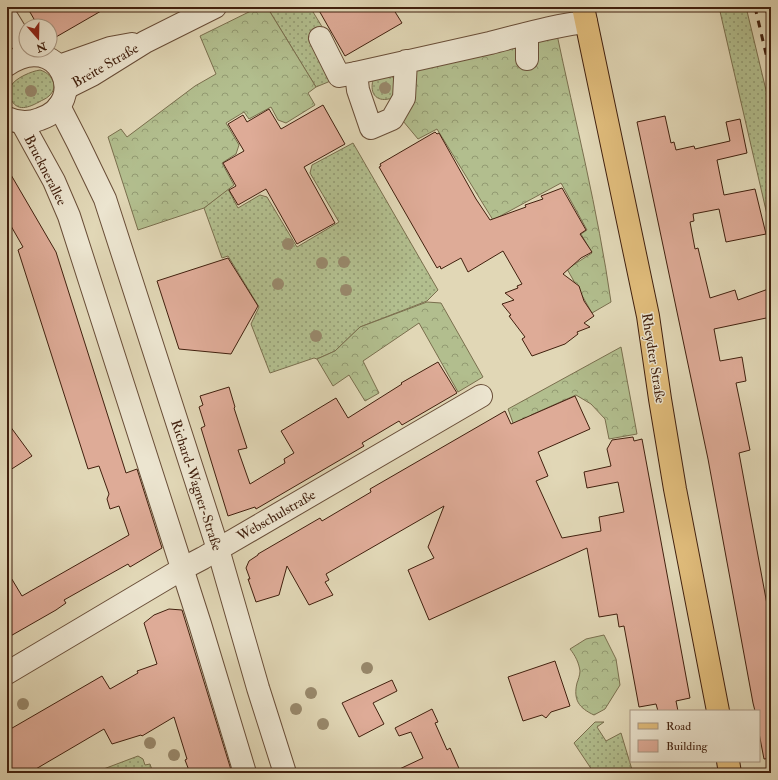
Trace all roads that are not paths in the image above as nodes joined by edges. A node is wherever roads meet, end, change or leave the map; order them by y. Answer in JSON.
{"nodes":[{"id":1,"x":215,"y":7,"type":"edge"},
{"id":2,"x":585,"y":14,"type":"edge"},
{"id":3,"x":7,"y":18,"type":"edge"},
{"id":4,"x":527,"y":34,"type":"junction"},
{"id":5,"x":18,"y":36,"type":"edge"},
{"id":6,"x":320,"y":38,"type":"dead end"},
{"id":7,"x":145,"y":42,"type":"junction"},
{"id":8,"x":19,"y":58,"type":"edge"},
{"id":9,"x":49,"y":58,"type":"edge"},
{"id":10,"x":527,"y":59,"type":"dead end"},
{"id":11,"x":406,"y":61,"type":"junction"},
{"id":12,"x":7,"y":65,"type":"edge"},
{"id":13,"x":59,"y":66,"type":"junction"},
{"id":14,"x":356,"y":73,"type":"junction"},
{"id":15,"x":63,"y":97,"type":"junction"},
{"id":16,"x":14,"y":120,"type":"edge"},
{"id":17,"x":481,"y":396,"type":"dead end"},
{"id":18,"x":218,"y":549,"type":"junction"},
{"id":19,"x":182,"y":569,"type":"junction"},
{"id":20,"x":8,"y":672,"type":"edge"},
{"id":21,"x":718,"y":710,"type":"edge"},
{"id":22,"x":728,"y":762,"type":"edge"},
{"id":23,"x":245,"y":773,"type":"edge"},
{"id":24,"x":285,"y":773,"type":"edge"},
{"id":25,"x":730,"y":773,"type":"edge"}],
"edges":[{"from":1,"to":7,"type":"street","name":"Breite Straße"},
{"from":2,"to":4,"type":"street"},
{"from":2,"to":21,"type":"main road","name":"Rheydter Straße"},
{"from":3,"to":5,"type":"street"},
{"from":4,"to":10,"type":"street"},
{"from":4,"to":11,"type":"street"},
{"from":6,"to":14,"type":"street"},
{"from":7,"to":13,"type":"street","name":"Breite Straße"},
{"from":7,"to":15,"type":"street","name":"Breite Straße"},
{"from":8,"to":12,"type":"street"},
{"from":9,"to":13,"type":"street"},
{"from":11,"to":14,"type":"street"},
{"from":11,"to":14,"type":"street"},
{"from":13,"to":15,"type":"street"},
{"from":15,"to":16,"type":"street","name":"Breite Straße"},
{"from":15,"to":18,"type":"street","name":"Richard-Wagner-Straße"},
{"from":16,"to":19,"type":"street","name":"Brucknerallee"},
{"from":17,"to":18,"type":"street","name":"Webschulstraße"},
{"from":18,"to":19,"type":"street","name":"Webschulstraße"},
{"from":18,"to":24,"type":"street","name":"Richard-Wagner-Straße"},
{"from":19,"to":20,"type":"street","name":"Webschulstraße"},
{"from":19,"to":23,"type":"street"},
{"from":22,"to":25,"type":"main road"}]}
